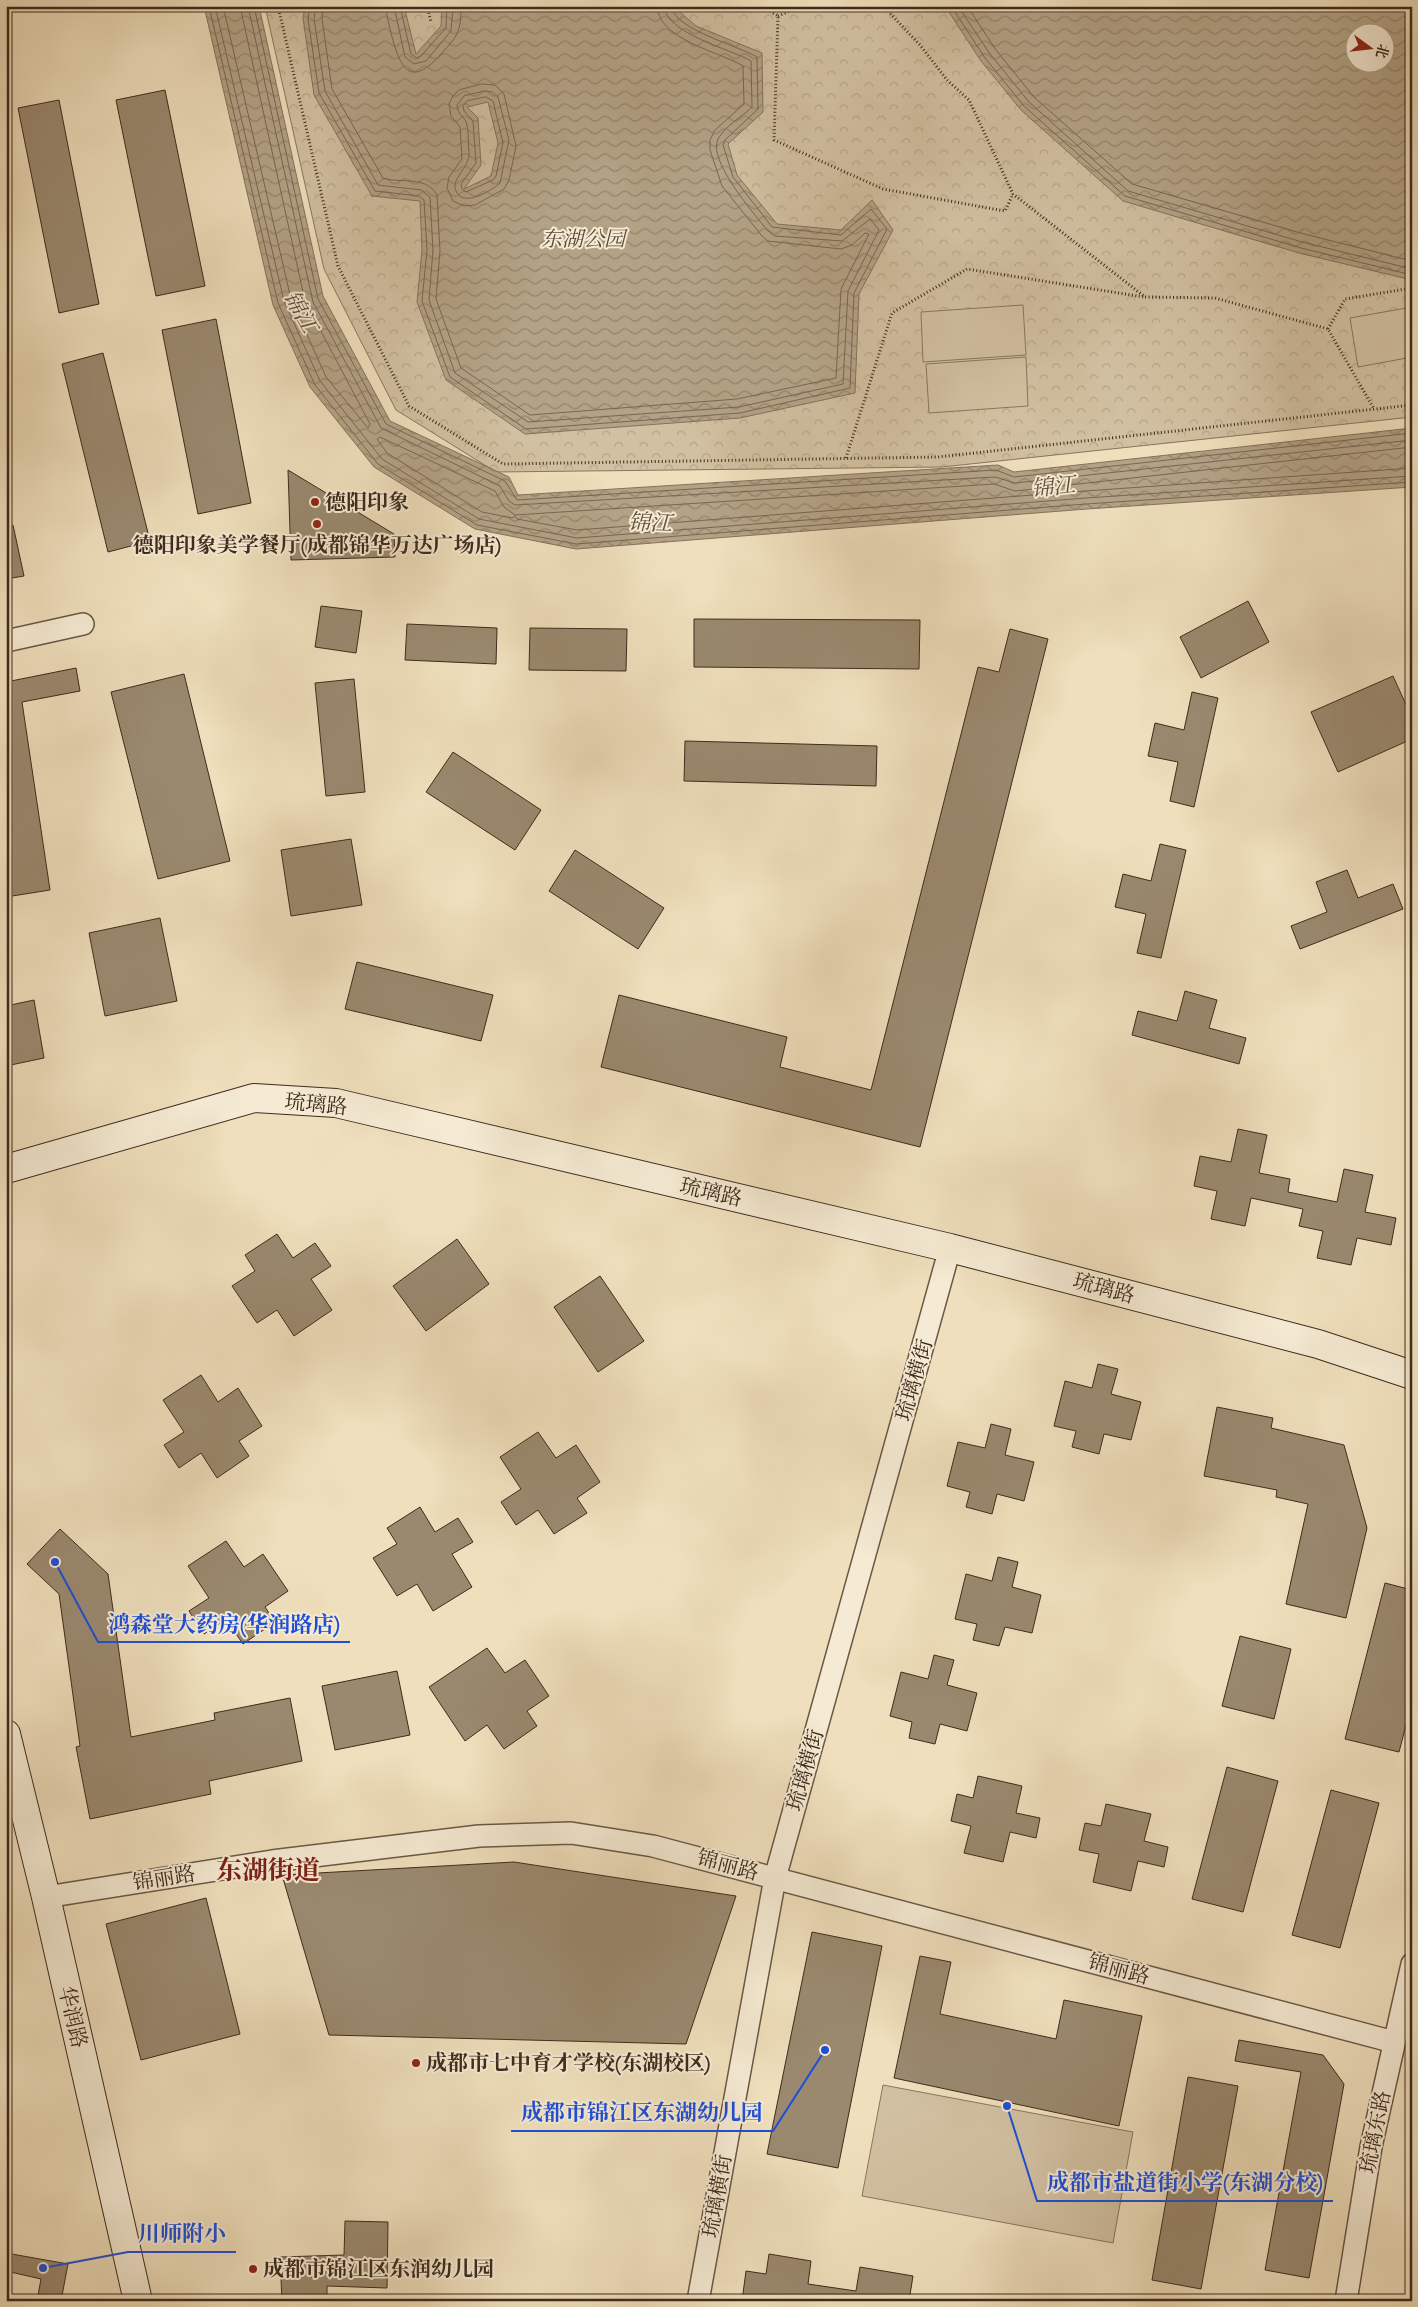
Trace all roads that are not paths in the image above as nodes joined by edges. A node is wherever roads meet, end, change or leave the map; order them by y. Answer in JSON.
{"nodes":[{"id":1,"x":83,"y":624,"type":"dead end"},
{"id":2,"x":6,"y":640,"type":"edge"},
{"id":3,"x":6,"y":1169,"type":"edge"},
{"id":4,"x":950,"y":1248,"type":"junction"},
{"id":5,"x":1412,"y":1375,"type":"edge"},
{"id":6,"x":6,"y":1734,"type":"edge"},
{"id":7,"x":776,"y":1878,"type":"junction"},
{"id":8,"x":46,"y":1897,"type":"junction"},
{"id":9,"x":1410,"y":1976,"type":"edge"},
{"id":10,"x":1394,"y":2042,"type":"junction"},
{"id":11,"x":138,"y":2301,"type":"edge"},
{"id":12,"x":698,"y":2301,"type":"edge"},
{"id":13,"x":1346,"y":2301,"type":"edge"}],
"edges":[{"from":1,"to":2,"type":"street"},
{"from":3,"to":4,"type":"street","name":"琉璃路"},
{"from":4,"to":5,"type":"street","name":"琉璃路"},
{"from":4,"to":7,"type":"street","name":"琉璃横街"},
{"from":6,"to":8,"type":"street","name":"华润路"},
{"from":7,"to":8,"type":"street","name":"锦丽路"},
{"from":7,"to":10,"type":"street","name":"锦丽路"},
{"from":7,"to":12,"type":"street","name":"琉璃横街"},
{"from":8,"to":11,"type":"street","name":"华润路"},
{"from":9,"to":10,"type":"street","name":"琉璃东路"},
{"from":10,"to":13,"type":"street","name":"琉璃东路"}]}
